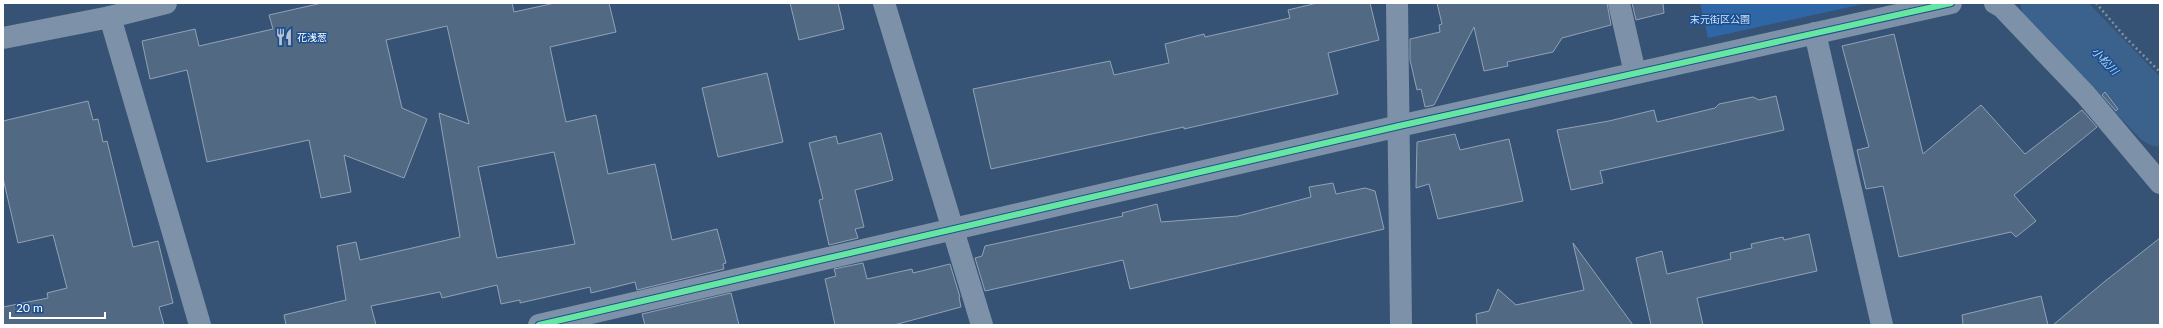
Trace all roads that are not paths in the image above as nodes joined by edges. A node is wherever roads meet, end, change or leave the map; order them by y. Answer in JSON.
{"nodes":[{"id":1,"x":166,"y":3,"type":"edge"},
{"id":2,"x":884,"y":3,"type":"edge"},
{"id":3,"x":1397,"y":3,"type":"edge"},
{"id":4,"x":1619,"y":3,"type":"edge"},
{"id":5,"x":1951,"y":3,"type":"edge"},
{"id":6,"x":1995,"y":3,"type":"edge"},
{"id":7,"x":110,"y":18,"type":"junction"},
{"id":8,"x":1815,"y":33,"type":"junction"},
{"id":9,"x":3,"y":38,"type":"edge"},
{"id":10,"x":1635,"y":73,"type":"junction"},
{"id":11,"x":1399,"y":126,"type":"junction"},
{"id":12,"x":2160,"y":183,"type":"edge"},
{"id":13,"x":954,"y":229,"type":"junction"},
{"id":14,"x":200,"y":325,"type":"edge"},
{"id":15,"x":539,"y":325,"type":"edge"},
{"id":16,"x":982,"y":325,"type":"edge"},
{"id":17,"x":1401,"y":325,"type":"edge"},
{"id":18,"x":1882,"y":325,"type":"edge"}],
"edges":[{"from":1,"to":7,"type":"street"},
{"from":2,"to":13,"type":"street"},
{"from":3,"to":11,"type":"street"},
{"from":4,"to":10,"type":"street"},
{"from":5,"to":8,"type":"street"},
{"from":6,"to":12,"type":"street"},
{"from":7,"to":9,"type":"street"},
{"from":7,"to":14,"type":"street"},
{"from":8,"to":10,"type":"street"},
{"from":8,"to":18,"type":"street"},
{"from":10,"to":11,"type":"street"},
{"from":11,"to":13,"type":"street"},
{"from":11,"to":17,"type":"street"},
{"from":13,"to":15,"type":"street"},
{"from":13,"to":16,"type":"street"}]}
